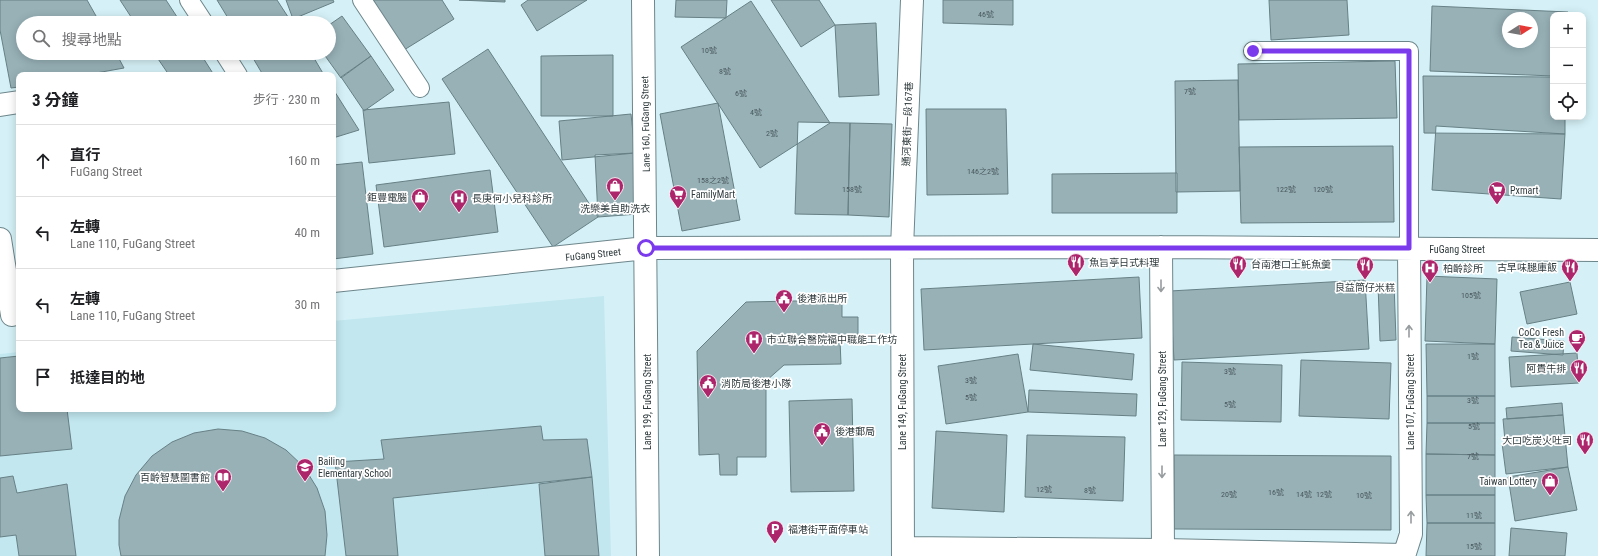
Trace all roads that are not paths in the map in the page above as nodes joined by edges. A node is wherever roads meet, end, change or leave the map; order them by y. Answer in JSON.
{"nodes":[{"id":1,"x":189,"y":0,"type":"edge"},
{"id":2,"x":362,"y":0,"type":"edge"},
{"id":3,"x":643,"y":0,"type":"edge"},
{"id":4,"x":912,"y":0,"type":"edge"},
{"id":5,"x":199,"y":16,"type":"edge"},
{"id":6,"x":1253,"y":51,"type":"dead end"},
{"id":7,"x":228,"y":60,"type":"edge"},
{"id":8,"x":236,"y":72,"type":"edge"},
{"id":9,"x":420,"y":88,"type":"dead end"},
{"id":10,"x":16,"y":102,"type":"edge"},
{"id":11,"x":0,"y":105,"type":"edge"},
{"id":12,"x":0,"y":239,"type":"edge"},
{"id":13,"x":1161,"y":247,"type":"junction"},
{"id":14,"x":646,"y":248,"type":"junction"},
{"id":15,"x":902,"y":248,"type":"junction"},
{"id":16,"x":1409,"y":248,"type":"junction"},
{"id":17,"x":1598,"y":250,"type":"edge"},
{"id":18,"x":336,"y":281,"type":"edge"},
{"id":19,"x":10,"y":315,"type":"edge"},
{"id":20,"x":1163,"y":550,"type":"junction"},
{"id":21,"x":903,"y":552,"type":"edge"},
{"id":22,"x":648,"y":556,"type":"edge"},
{"id":23,"x":1404,"y":556,"type":"edge"}],
"edges":[{"from":1,"to":5,"type":"lane"},
{"from":2,"to":9,"type":"lane"},
{"from":3,"to":14,"type":"street","name":"Lane 160, FuGang Street"},
{"from":4,"to":15,"type":"street","name":"通河東街一段167巷"},
{"from":6,"to":16,"type":"lane"},
{"from":7,"to":8,"type":"lane"},
{"from":10,"to":11,"type":"street"},
{"from":12,"to":19,"type":"street"},
{"from":13,"to":15,"type":"street","name":"FuGang Street"},
{"from":13,"to":16,"type":"street","name":"FuGang Street"},
{"from":13,"to":20,"type":"street","name":"Lane 129, FuGang Street","one_way":true},
{"from":14,"to":15,"type":"street","name":"FuGang Street"},
{"from":14,"to":18,"type":"street","name":"FuGang Street"},
{"from":14,"to":22,"type":"street","name":"Lane 199, FuGang Street"},
{"from":15,"to":21,"type":"street","name":"Lane 149, FuGang Street"},
{"from":16,"to":17,"type":"street","name":"FuGang Street"},
{"from":23,"to":16,"type":"street","name":"Lane 107, FuGang Street","one_way":true},
{"from":20,"to":21,"type":"street","name":"Lane 107, FuGang Street"},
{"from":20,"to":23,"type":"street","name":"Lane 107, FuGang Street"}]}
